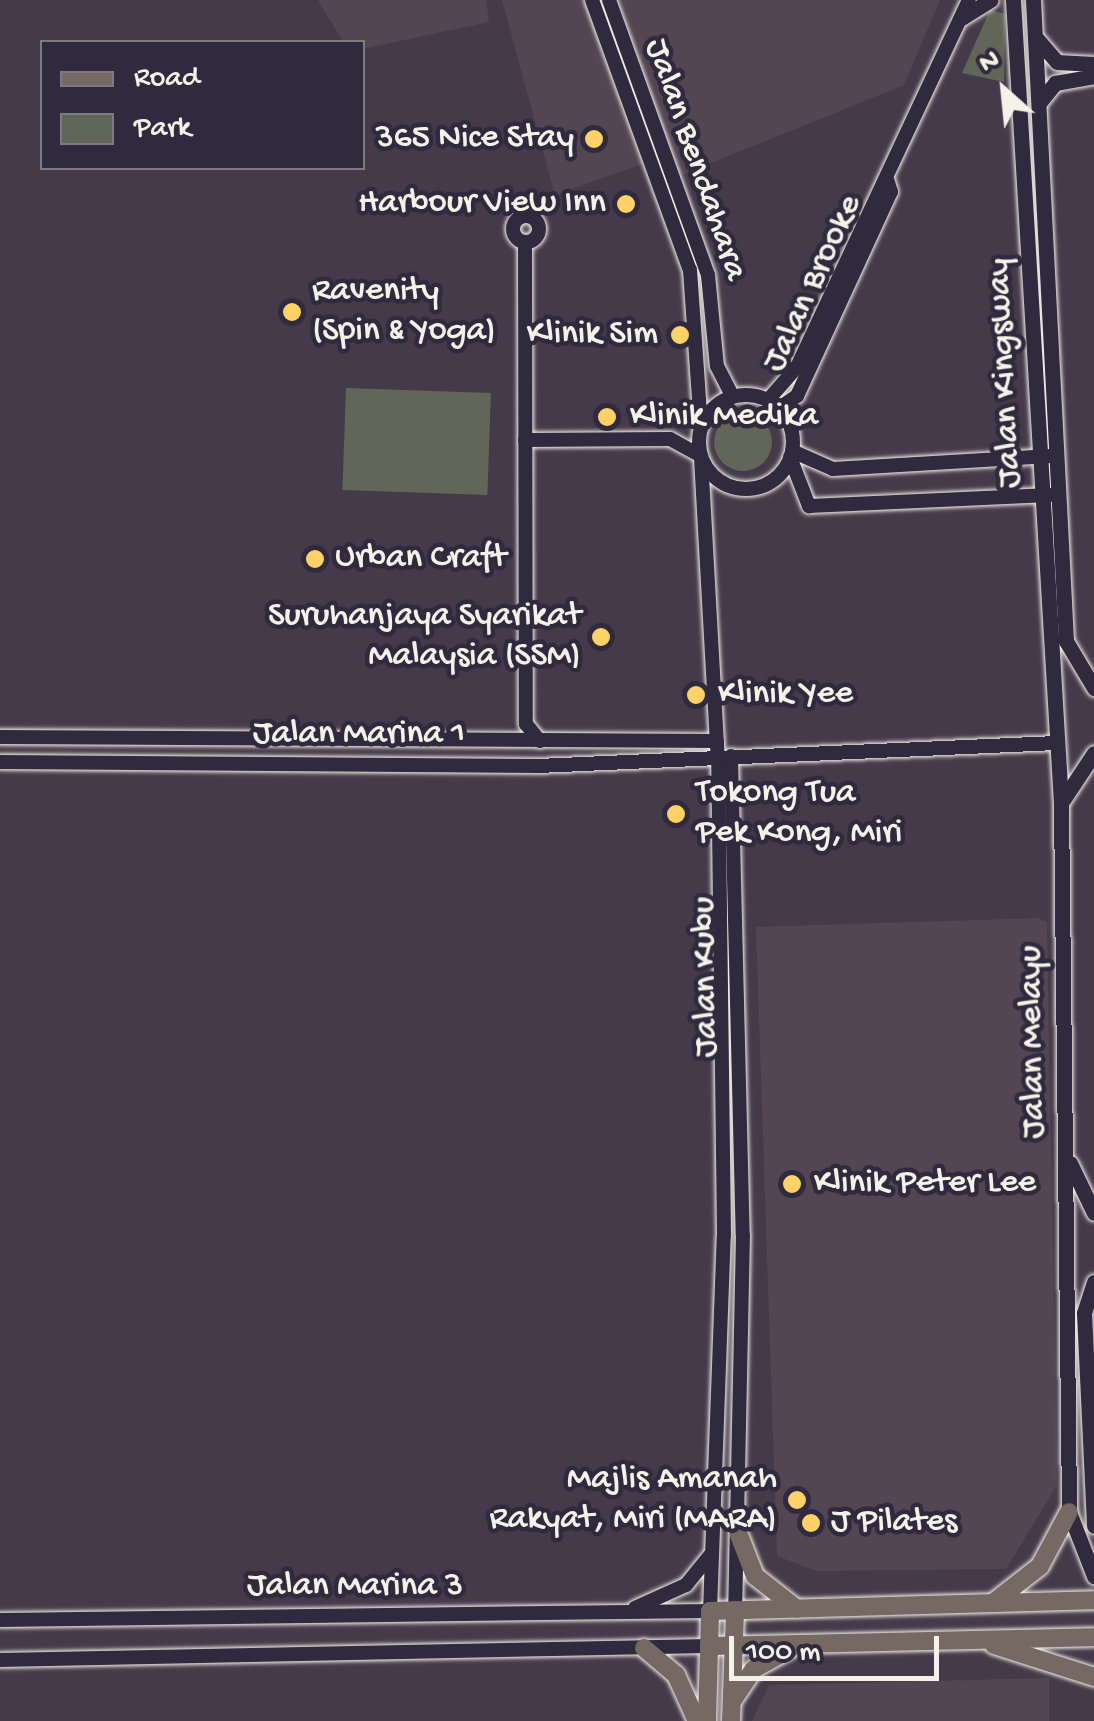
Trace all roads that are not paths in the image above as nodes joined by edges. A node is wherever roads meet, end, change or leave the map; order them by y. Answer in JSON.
{"nodes":[{"id":1,"x":592,"y":0,"type":"edge"},
{"id":2,"x":609,"y":0,"type":"edge"},
{"id":3,"x":969,"y":0,"type":"edge"},
{"id":4,"x":990,"y":0,"type":"edge"},
{"id":5,"x":1034,"y":0,"type":"edge"},
{"id":6,"x":1011,"y":1,"type":"edge"},
{"id":7,"x":960,"y":19,"type":"junction"},
{"id":8,"x":1037,"y":39,"type":"junction"},
{"id":9,"x":1094,"y":64,"type":"edge"},
{"id":10,"x":1094,"y":76,"type":"edge"},
{"id":11,"x":1039,"y":104,"type":"junction"},
{"id":12,"x":525,"y":243,"type":"dead end"},
{"id":13,"x":732,"y":396,"type":"junction"},
{"id":14,"x":774,"y":404,"type":"junction"},
{"id":15,"x":701,"y":428,"type":"junction"},
{"id":16,"x":525,"y":440,"type":"junction"},
{"id":17,"x":791,"y":454,"type":"junction"},
{"id":18,"x":701,"y":456,"type":"junction"},
{"id":19,"x":1050,"y":456,"type":"junction"},
{"id":20,"x":1051,"y":495,"type":"junction"},
{"id":21,"x":1094,"y":688,"type":"edge"},
{"id":22,"x":0,"y":737,"type":"edge"},
{"id":23,"x":540,"y":741,"type":"junction"},
{"id":24,"x":717,"y":741,"type":"junction"},
{"id":25,"x":1056,"y":743,"type":"junction"},
{"id":26,"x":1094,"y":753,"type":"edge"},
{"id":27,"x":734,"y":761,"type":"junction"},
{"id":28,"x":0,"y":762,"type":"edge"},
{"id":29,"x":718,"y":762,"type":"junction"},
{"id":30,"x":1061,"y":803,"type":"junction"},
{"id":31,"x":1066,"y":1151,"type":"junction"},
{"id":32,"x":1094,"y":1213,"type":"edge"},
{"id":33,"x":1094,"y":1282,"type":"edge"},
{"id":34,"x":1070,"y":1512,"type":"junction"},
{"id":35,"x":1094,"y":1526,"type":"edge"},
{"id":36,"x":739,"y":1535,"type":"junction"},
{"id":37,"x":714,"y":1551,"type":"junction"},
{"id":38,"x":1094,"y":1576,"type":"edge"},
{"id":39,"x":1094,"y":1600,"type":"edge"},
{"id":40,"x":989,"y":1605,"type":"junction"},
{"id":41,"x":798,"y":1609,"type":"junction"},
{"id":42,"x":735,"y":1610,"type":"junction"},
{"id":43,"x":710,"y":1611,"type":"junction"},
{"id":44,"x":615,"y":1614,"type":"junction"},
{"id":45,"x":0,"y":1620,"type":"edge"},
{"id":46,"x":1094,"y":1637,"type":"edge"},
{"id":47,"x":982,"y":1641,"type":"junction"},
{"id":48,"x":800,"y":1644,"type":"junction"},
{"id":49,"x":709,"y":1646,"type":"junction"},
{"id":50,"x":734,"y":1646,"type":"junction"},
{"id":51,"x":644,"y":1648,"type":"junction"},
{"id":52,"x":0,"y":1660,"type":"edge"},
{"id":53,"x":1094,"y":1676,"type":"edge"},
{"id":54,"x":731,"y":1712,"type":"edge"},
{"id":55,"x":697,"y":1721,"type":"edge"},
{"id":56,"x":707,"y":1721,"type":"edge"}],
"edges":[{"from":1,"to":15,"type":"street","name":"Jalan Bendahara"},
{"from":2,"to":13,"type":"street","name":"Jalan Bendahara"},
{"from":3,"to":7,"type":"street","name":"Jalan Brooke"},
{"from":4,"to":7,"type":"main road"},
{"from":5,"to":8,"type":"main road","name":"Jalan Kingsway"},
{"from":6,"to":19,"type":"main road","name":"Jalan Kingsway"},
{"from":7,"to":14,"type":"street","name":"Jalan Brooke"},
{"from":8,"to":9,"type":"main road"},
{"from":8,"to":11,"type":"main road","name":"Jalan Kingsway"},
{"from":10,"to":11,"type":"main road"},
{"from":11,"to":19,"type":"main road","name":"Jalan Kingsway"},
{"from":12,"to":16,"type":"street"},
{"from":13,"to":14,"type":"street"},
{"from":13,"to":15,"type":"street"},
{"from":14,"to":17,"type":"street"},
{"from":15,"to":18,"type":"street"},
{"from":16,"to":18,"type":"street"},
{"from":16,"to":23,"type":"street"},
{"from":17,"to":18,"type":"street"},
{"from":17,"to":19,"type":"street"},
{"from":17,"to":20,"type":"street"},
{"from":18,"to":24,"type":"street"},
{"from":19,"to":20,"type":"main road","name":"Jalan Kingsway"},
{"from":20,"to":21,"type":"main road","name":"Jalan Kingsway"},
{"from":20,"to":25,"type":"main road","name":"Jalan Kingsway"},
{"from":22,"to":23,"type":"street","name":"Jalan Marina 1"},
{"from":23,"to":24,"type":"street","name":"Jalan Marina 1"},
{"from":24,"to":27,"type":"street"},
{"from":24,"to":29,"type":"street","name":"Jalan Kubu"},
{"from":25,"to":27,"type":"street","name":"Jalan Marina 1"},
{"from":25,"to":30,"type":"main road","name":"Jalan Melayu"},
{"from":26,"to":30,"type":"main road"},
{"from":27,"to":29,"type":"street","name":"Jalan Marina 1"},
{"from":27,"to":36,"type":"street","name":"Jalan Kubu"},
{"from":28,"to":29,"type":"street","name":"Jalan Marina 1"},
{"from":29,"to":37,"type":"street","name":"Jalan Kubu"},
{"from":30,"to":31,"type":"main road","name":"Jalan Melayu"},
{"from":31,"to":32,"type":"main road"},
{"from":31,"to":34,"type":"main road","name":"Jalan Melayu"},
{"from":33,"to":35,"type":"main road"},
{"from":34,"to":38,"type":"main road","name":"Jalan Melayu"},
{"from":34,"to":40,"type":"main road"},
{"from":36,"to":41,"type":"main road"},
{"from":36,"to":42,"type":"street","name":"Jalan Kubu"},
{"from":37,"to":43,"type":"street","name":"Jalan Kubu"},
{"from":37,"to":44,"type":"street"},
{"from":39,"to":40,"type":"main road"},
{"from":40,"to":41,"type":"main road"},
{"from":41,"to":42,"type":"main road"},
{"from":42,"to":43,"type":"main road"},
{"from":42,"to":50,"type":"main road","name":"Jalan Kubu"},
{"from":43,"to":44,"type":"street","name":"Jalan Marina 3"},
{"from":43,"to":49,"type":"main road","name":"Jalan Kubu"},
{"from":44,"to":45,"type":"street","name":"Jalan Marina 3"},
{"from":46,"to":47,"type":"main road"},
{"from":47,"to":48,"type":"main road"},
{"from":47,"to":53,"type":"main road"},
{"from":48,"to":50,"type":"main road"},
{"from":48,"to":54,"type":"main road"},
{"from":49,"to":50,"type":"main road"},
{"from":49,"to":51,"type":"street","name":"Jalan Marina 3"},
{"from":49,"to":56,"type":"main road","name":"Jalan Kubu"},
{"from":50,"to":54,"type":"main road","name":"Jalan Kubu"},
{"from":51,"to":52,"type":"street","name":"Jalan Marina 3"},
{"from":51,"to":55,"type":"main road"}]}
